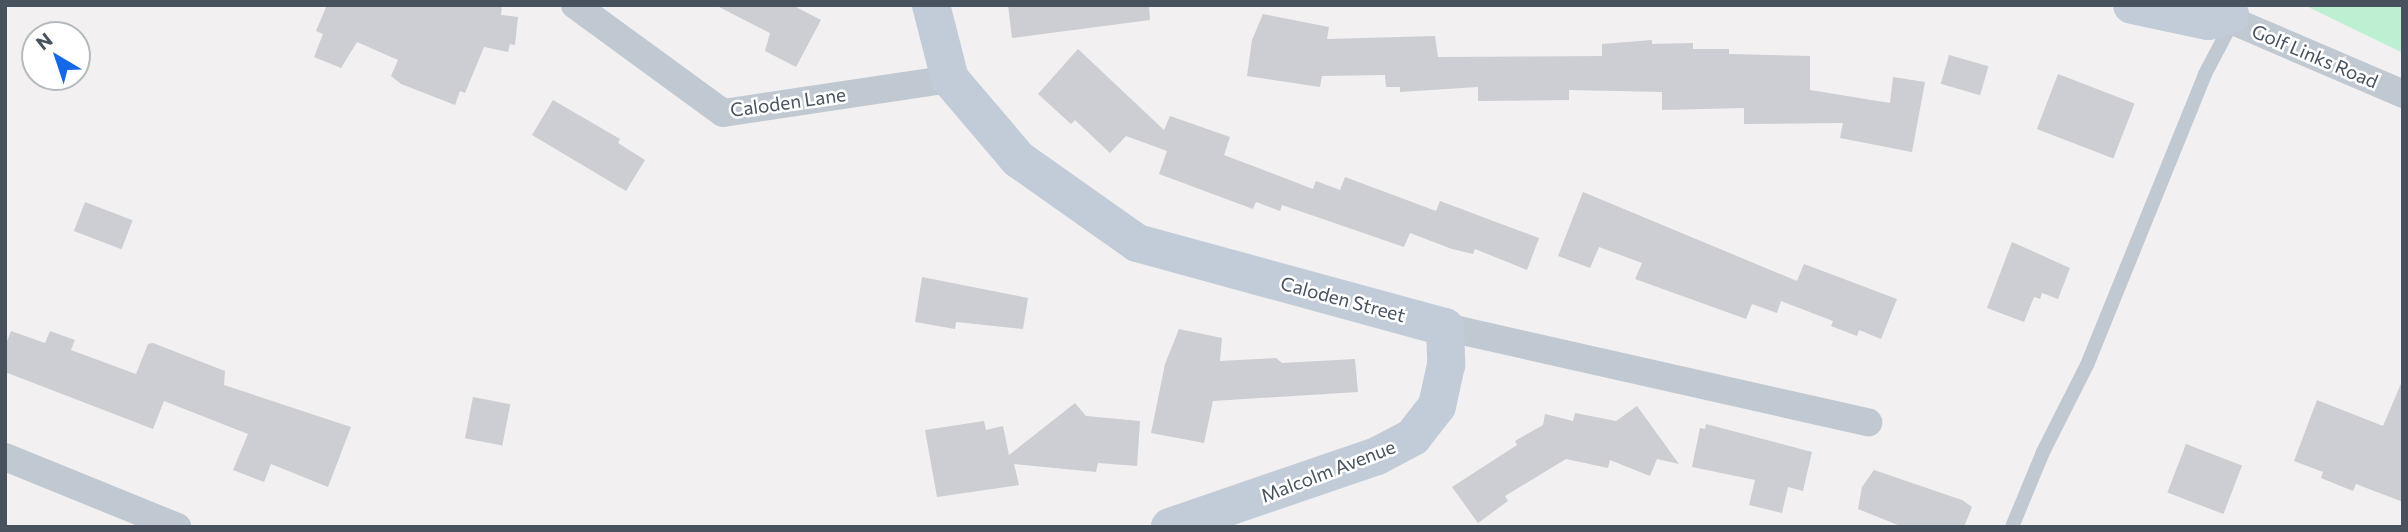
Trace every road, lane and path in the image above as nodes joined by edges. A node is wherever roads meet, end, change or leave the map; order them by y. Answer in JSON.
{"nodes":[{"id":1,"x":575,"y":5,"type":"edge"},
{"id":2,"x":931,"y":5,"type":"edge"},
{"id":3,"x":2132,"y":5,"type":"edge"},
{"id":4,"x":2222,"y":12,"type":"edge"},
{"id":5,"x":950,"y":79,"type":"junction"},
{"id":6,"x":2403,"y":94,"type":"edge"},
{"id":7,"x":1445,"y":327,"type":"junction"},
{"id":8,"x":1868,"y":422,"type":"dead end"},
{"id":9,"x":5,"y":457,"type":"edge"},
{"id":10,"x":177,"y":527,"type":"edge"},
{"id":11,"x":1170,"y":527,"type":"edge"},
{"id":12,"x":2012,"y":527,"type":"edge"}],
"edges":[{"from":1,"to":5,"type":"street","name":"Caloden Lane"},
{"from":2,"to":5,"type":"street","name":"Caloden Street"},
{"from":3,"to":4,"type":"street"},
{"from":4,"to":6,"type":"street","name":"Golf Links Road"},
{"from":4,"to":12,"type":"lane"},
{"from":5,"to":7,"type":"street","name":"Caloden Street"},
{"from":7,"to":8,"type":"street","name":"Caloden Street"},
{"from":7,"to":11,"type":"street","name":"Malcolm Avenue"},
{"from":9,"to":10,"type":"street"}]}
